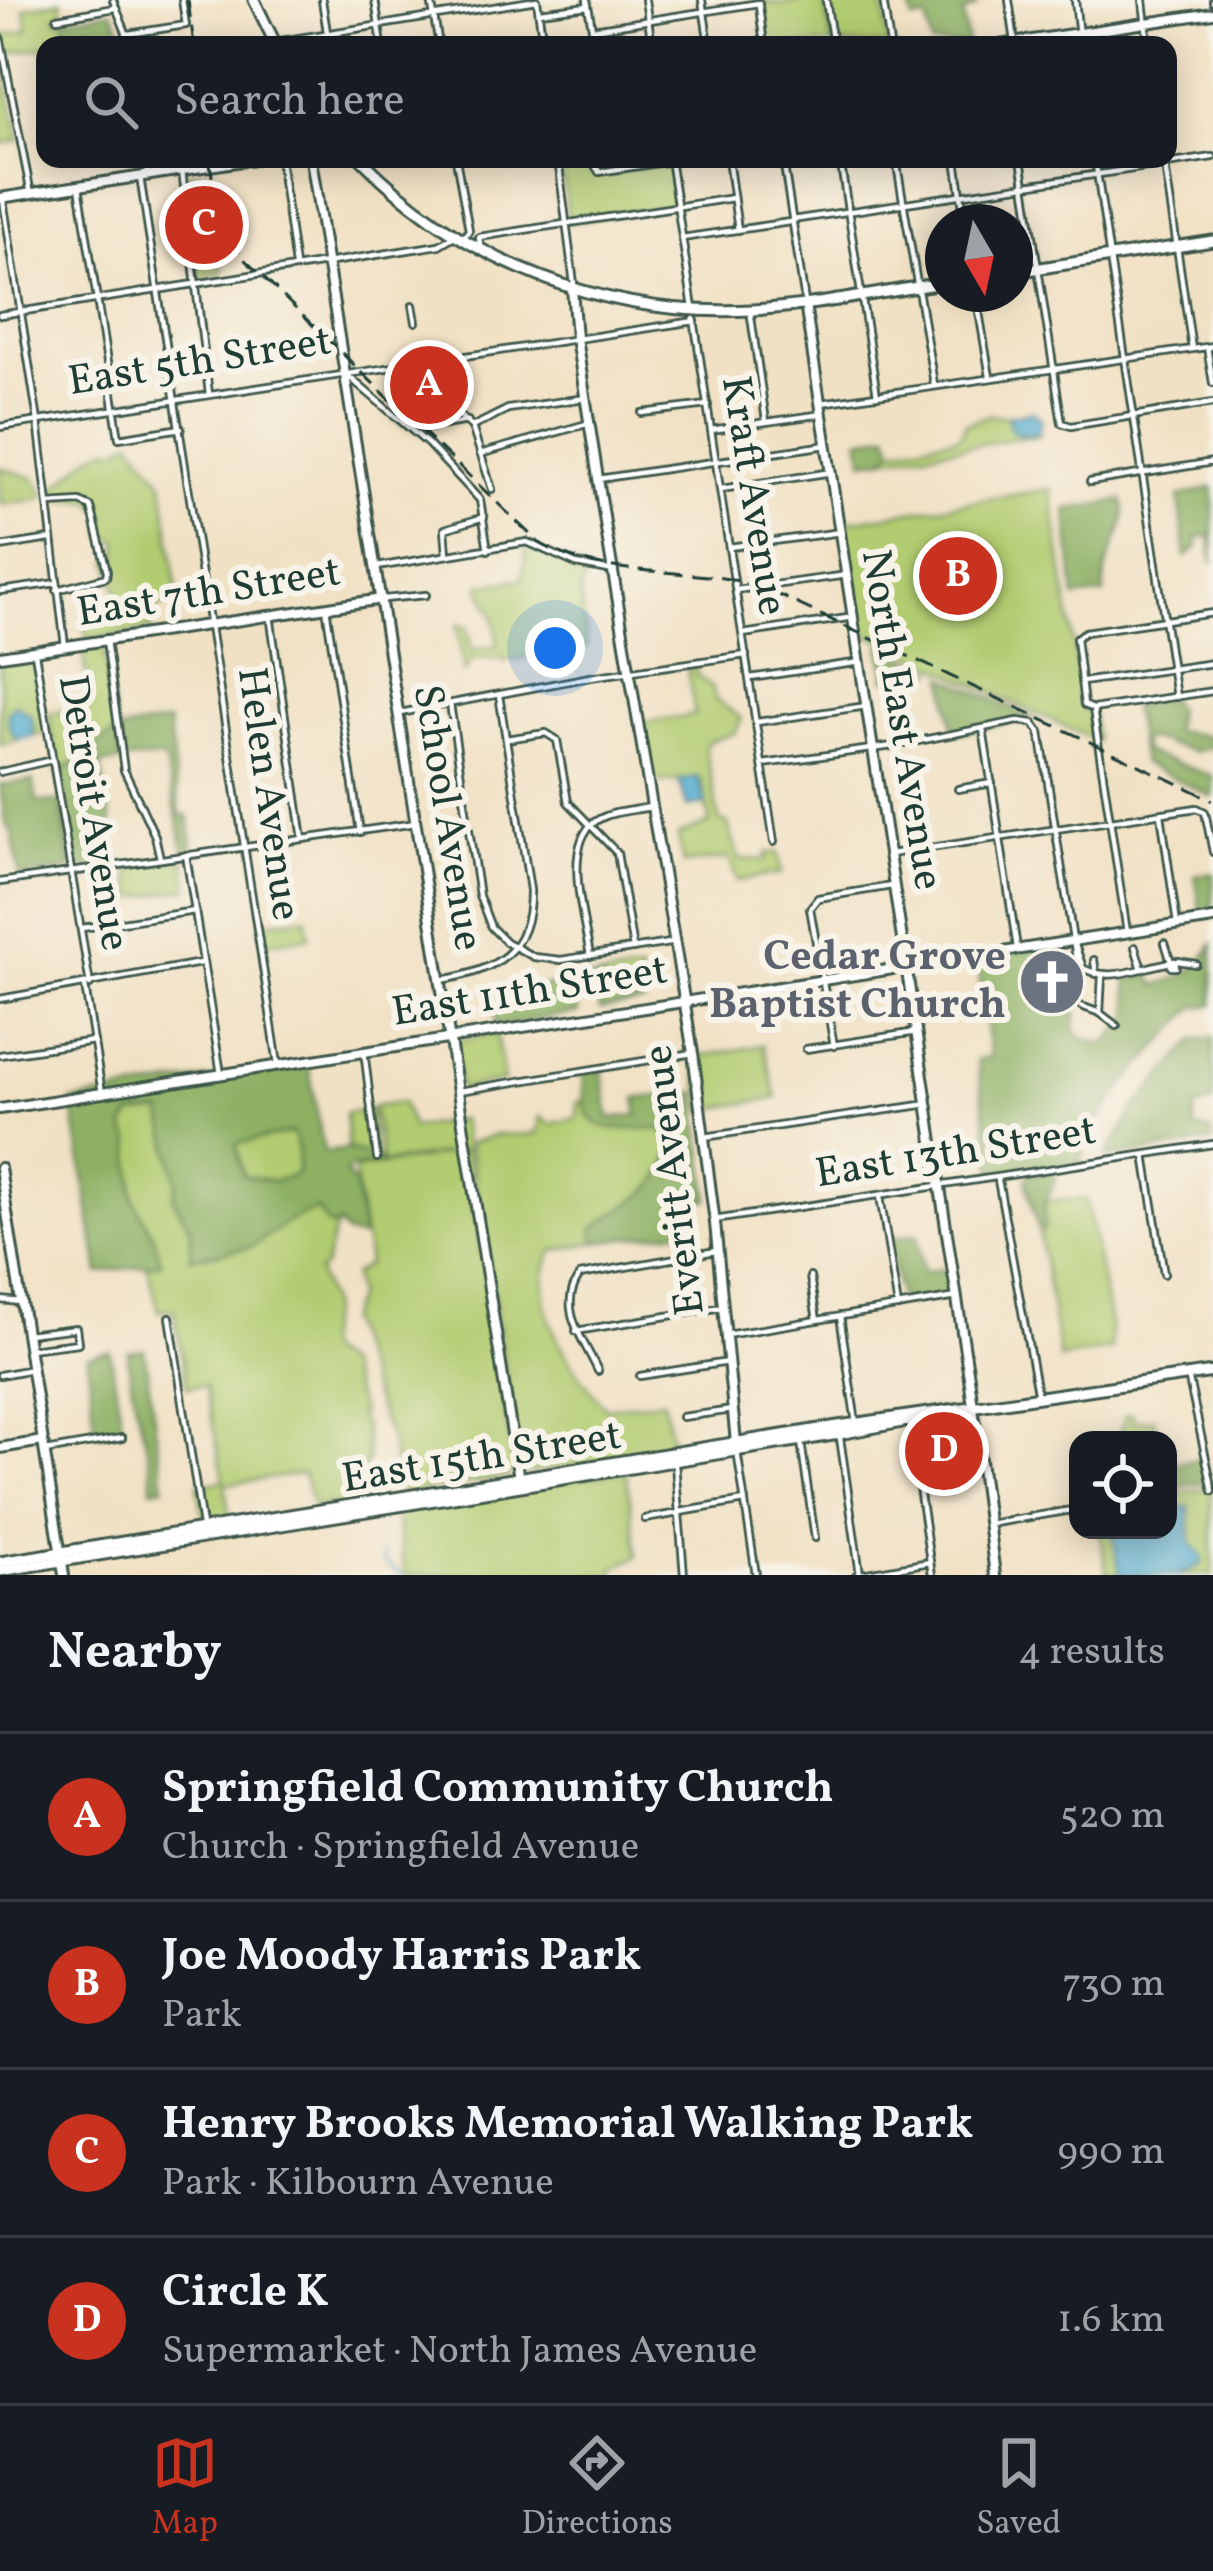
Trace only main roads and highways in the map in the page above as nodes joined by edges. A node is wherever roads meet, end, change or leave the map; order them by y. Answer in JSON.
{"nodes":[{"id":1,"x":254,"y":0,"type":"edge"},
{"id":2,"x":271,"y":36,"type":"edge"},
{"id":3,"x":371,"y":168,"type":"edge"},
{"id":4,"x":1213,"y":241,"type":"edge"},
{"id":5,"x":1033,"y":269,"type":"edge"},
{"id":6,"x":925,"y":286,"type":"edge"},
{"id":7,"x":1213,"y":1372,"type":"edge"},
{"id":8,"x":0,"y":1566,"type":"edge"}],
"edges":[{"from":1,"to":2,"type":"main road"},
{"from":3,"to":6,"type":"main road"},
{"from":4,"to":5,"type":"main road"},
{"from":7,"to":8,"type":"main road","name":"East 15th Street"}]}
